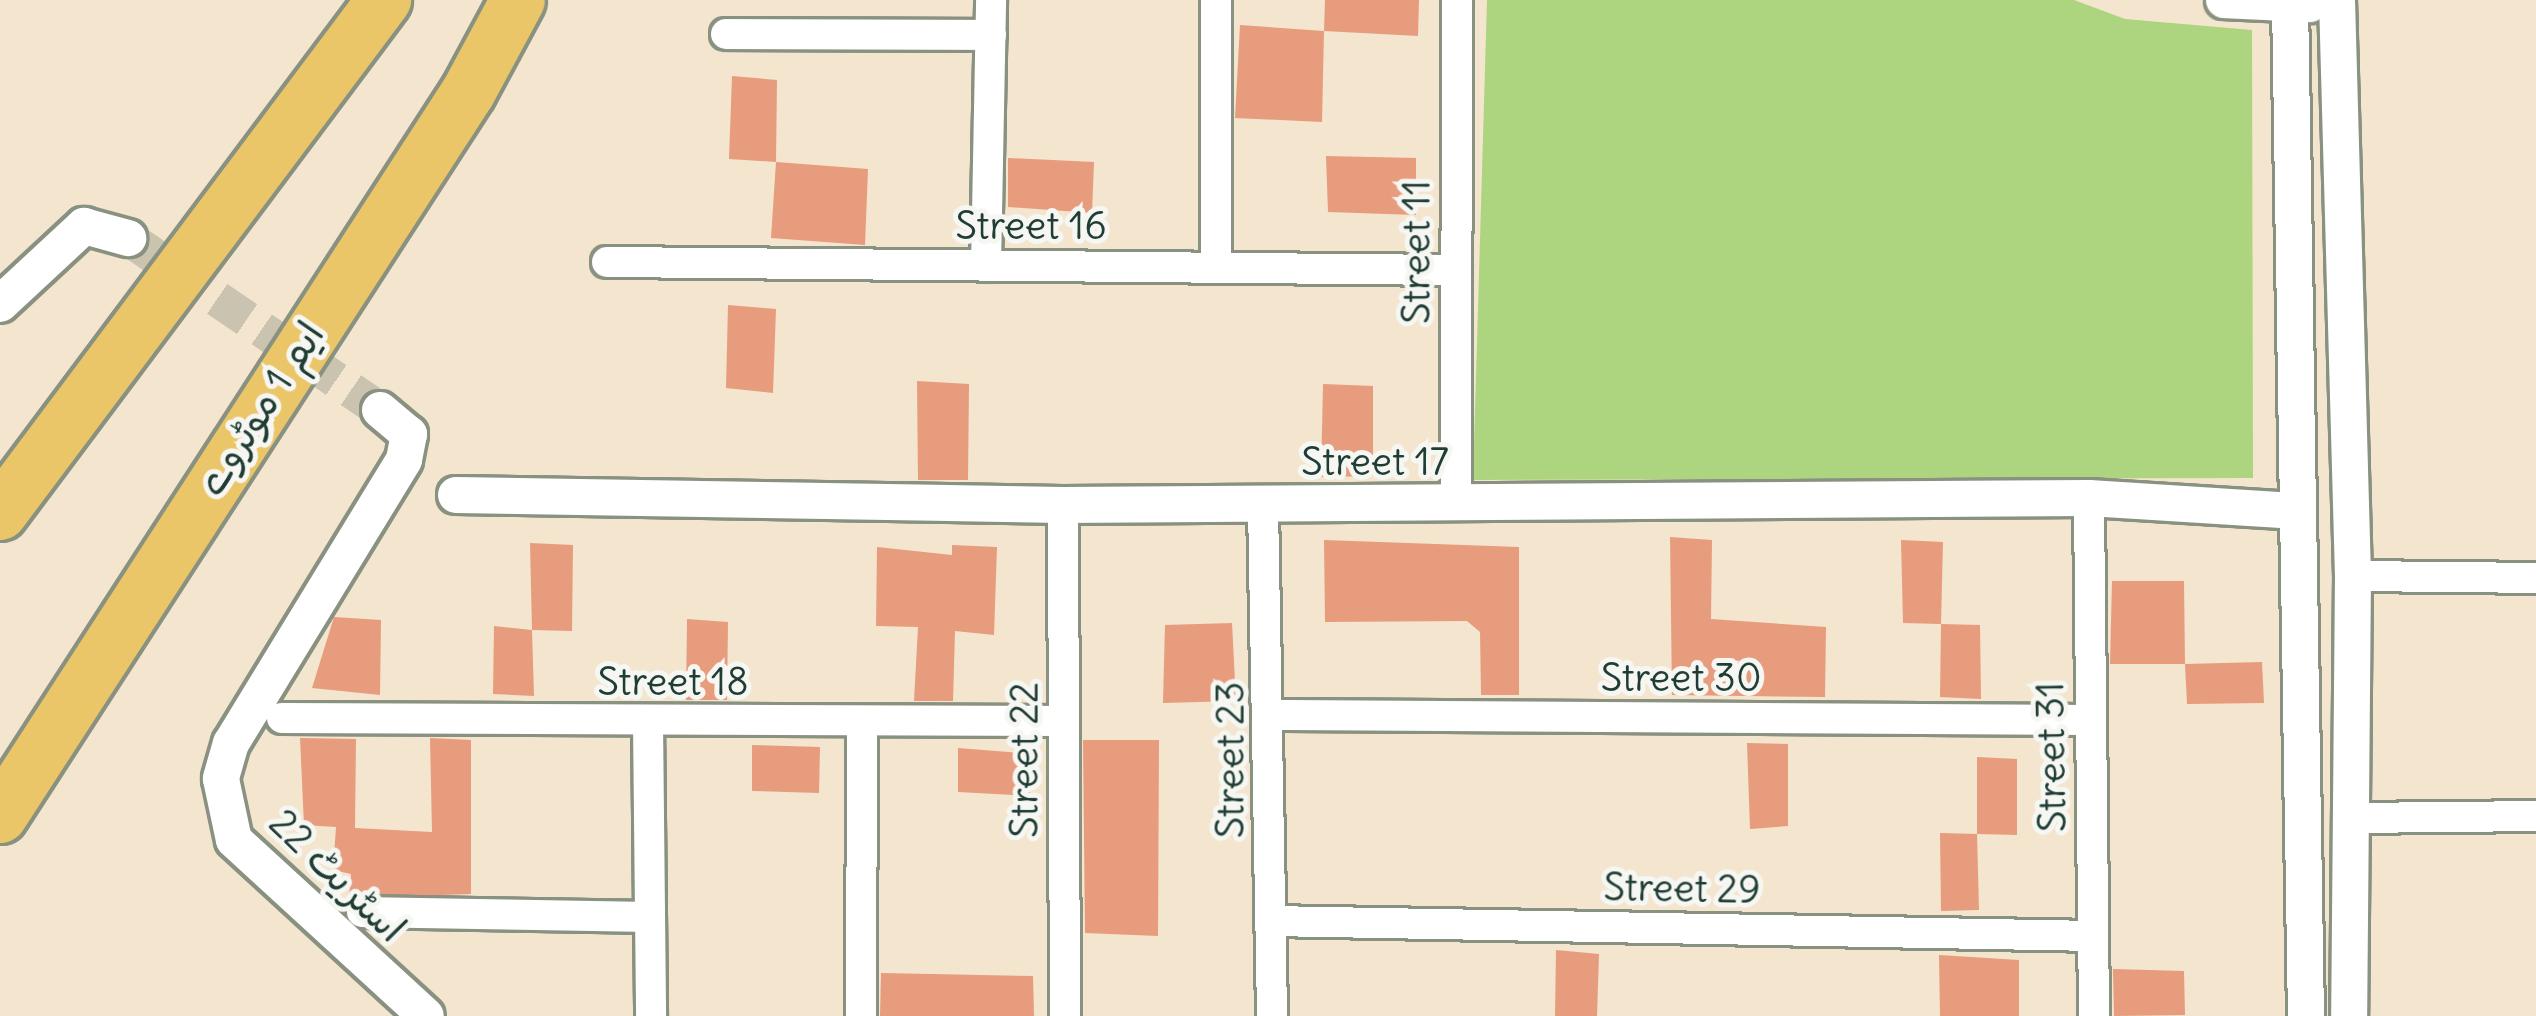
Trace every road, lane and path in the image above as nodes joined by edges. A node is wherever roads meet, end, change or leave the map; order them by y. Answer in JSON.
{"nodes":[{"id":1,"x":384,"y":0,"type":"edge"},
{"id":2,"x":518,"y":0,"type":"edge"},
{"id":3,"x":991,"y":0,"type":"edge"},
{"id":4,"x":1216,"y":0,"type":"edge"},
{"id":5,"x":1457,"y":0,"type":"edge"},
{"id":6,"x":2224,"y":0,"type":"edge"},
{"id":7,"x":2343,"y":1,"type":"edge"},
{"id":8,"x":2290,"y":2,"type":"edge"},
{"id":9,"x":726,"y":34,"type":"dead end"},
{"id":10,"x":991,"y":35,"type":"junction"},
{"id":11,"x":128,"y":238,"type":"tunnel mouth"},
{"id":12,"x":607,"y":262,"type":"dead end"},
{"id":13,"x":1216,"y":265,"type":"junction"},
{"id":14,"x":986,"y":266,"type":"junction"},
{"id":15,"x":1456,"y":270,"type":"junction"},
{"id":16,"x":0,"y":304,"type":"edge"},
{"id":17,"x":380,"y":410,"type":"tunnel mouth"},
{"id":18,"x":456,"y":495,"type":"dead end"},
{"id":19,"x":2089,"y":498,"type":"junction"},
{"id":20,"x":1263,"y":504,"type":"junction"},
{"id":21,"x":1456,"y":504,"type":"junction"},
{"id":22,"x":1063,"y":505,"type":"junction"},
{"id":23,"x":2294,"y":511,"type":"junction"},
{"id":24,"x":0,"y":513,"type":"edge"},
{"id":25,"x":2353,"y":576,"type":"junction"},
{"id":26,"x":2536,"y":578,"type":"edge"},
{"id":27,"x":1270,"y":715,"type":"junction"},
{"id":28,"x":282,"y":718,"type":"dead end"},
{"id":29,"x":2090,"y":720,"type":"junction"},
{"id":30,"x":648,"y":721,"type":"junction"},
{"id":31,"x":862,"y":721,"type":"junction"},
{"id":32,"x":1064,"y":722,"type":"junction"},
{"id":33,"x":0,"y":816,"type":"edge"},
{"id":34,"x":2536,"y":816,"type":"edge"},
{"id":35,"x":2351,"y":818,"type":"junction"},
{"id":36,"x":362,"y":912,"type":"dead end"},
{"id":37,"x":650,"y":917,"type":"junction"},
{"id":38,"x":1270,"y":921,"type":"junction"},
{"id":39,"x":2093,"y":936,"type":"junction"},
{"id":40,"x":2349,"y":1000,"type":"edge"},
{"id":41,"x":2306,"y":1002,"type":"edge"},
{"id":42,"x":426,"y":1016,"type":"edge"},
{"id":43,"x":651,"y":1016,"type":"edge"},
{"id":44,"x":861,"y":1016,"type":"edge"},
{"id":45,"x":1065,"y":1016,"type":"edge"},
{"id":46,"x":1271,"y":1016,"type":"edge"},
{"id":47,"x":2094,"y":1016,"type":"edge"}],
"edges":[{"from":1,"to":24,"type":"highway"},
{"from":2,"to":33,"type":"highway","name":"ایم 1 موٹروے"},
{"from":3,"to":10,"type":"street"},
{"from":4,"to":13,"type":"street"},
{"from":5,"to":15,"type":"street","name":"Street 11"},
{"from":6,"to":8,"type":"street"},
{"from":7,"to":8,"type":"street"},
{"from":7,"to":25,"type":"street"},
{"from":8,"to":23,"type":"street"},
{"from":9,"to":10,"type":"street"},
{"from":10,"to":14,"type":"street"},
{"from":11,"to":16,"type":"street"},
{"from":12,"to":14,"type":"street","name":"Street 16"},
{"from":13,"to":14,"type":"street","name":"Street 16"},
{"from":13,"to":15,"type":"street","name":"Street 16"},
{"from":15,"to":21,"type":"street","name":"Street 11"},
{"from":17,"to":42,"type":"street","name":"اسٹریٹ 22"},
{"from":18,"to":22,"type":"street","name":"Street 17"},
{"from":19,"to":21,"type":"street","name":"Street 17"},
{"from":19,"to":23,"type":"street","name":"Street 17"},
{"from":19,"to":29,"type":"street","name":"Street 31"},
{"from":20,"to":21,"type":"street","name":"Street 17"},
{"from":20,"to":22,"type":"street","name":"Street 17"},
{"from":20,"to":27,"type":"street","name":"Street 23"},
{"from":22,"to":32,"type":"street","name":"Street 22"},
{"from":23,"to":41,"type":"street"},
{"from":25,"to":26,"type":"street"},
{"from":25,"to":35,"type":"street"},
{"from":27,"to":29,"type":"street","name":"Street 30"},
{"from":27,"to":38,"type":"street","name":"Street 23"},
{"from":28,"to":30,"type":"street","name":"Street 18"},
{"from":29,"to":39,"type":"street","name":"Street 31"},
{"from":30,"to":31,"type":"street","name":"Street 18"},
{"from":30,"to":37,"type":"street"},
{"from":31,"to":32,"type":"street","name":"Street 18"},
{"from":31,"to":44,"type":"street"},
{"from":32,"to":45,"type":"street","name":"Street 22"},
{"from":34,"to":35,"type":"street"},
{"from":35,"to":40,"type":"street"},
{"from":36,"to":37,"type":"street"},
{"from":37,"to":43,"type":"street"},
{"from":38,"to":39,"type":"street","name":"Street 29"},
{"from":38,"to":46,"type":"street","name":"Street 23"},
{"from":39,"to":47,"type":"street","name":"Street 31"},
{"from":40,"to":41,"type":"street"}]}
